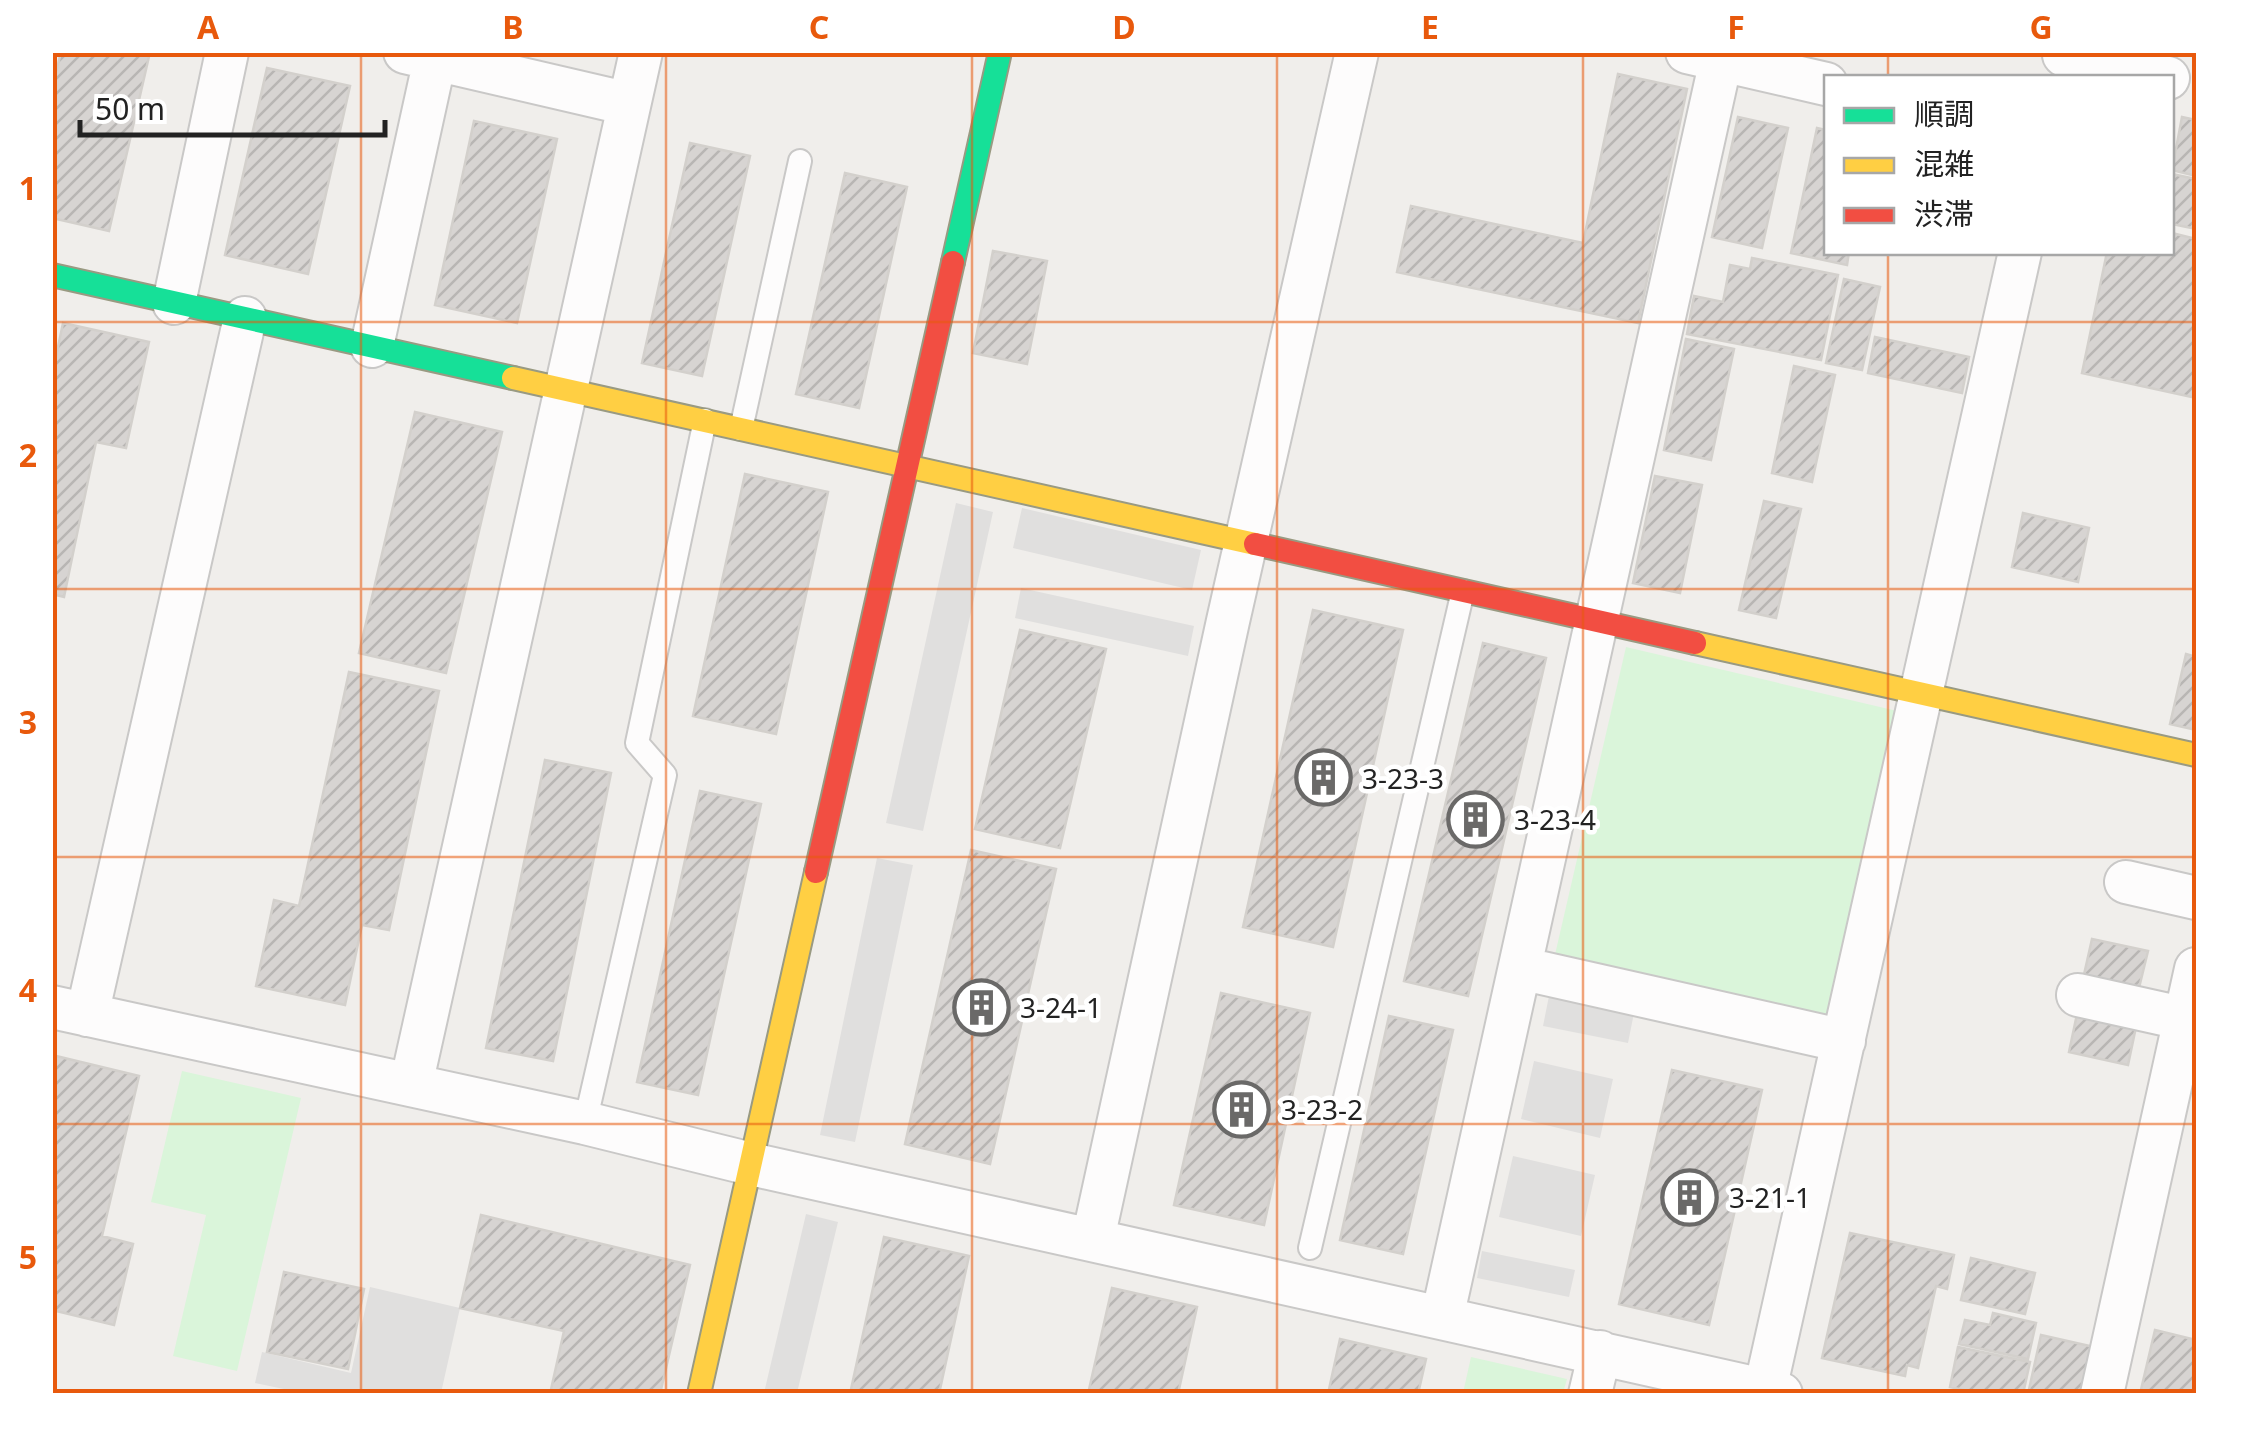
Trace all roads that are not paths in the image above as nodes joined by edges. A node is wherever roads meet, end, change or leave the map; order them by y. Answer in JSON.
{"nodes":[{"id":1,"x":227,"y":52,"type":"edge"},
{"id":2,"x":640,"y":52,"type":"edge"},
{"id":3,"x":1000,"y":52,"type":"edge"},
{"id":4,"x":1357,"y":52,"type":"edge"},
{"id":5,"x":420,"y":56,"type":"edge"},
{"id":6,"x":1704,"y":56,"type":"edge"},
{"id":7,"x":2063,"y":62,"type":"edge"},
{"id":8,"x":2150,"y":75,"type":"edge"},
{"id":9,"x":1824,"y":84,"type":"edge"},
{"id":10,"x":629,"y":104,"type":"junction"},
{"id":11,"x":800,"y":161,"type":"dead end"},
{"id":12,"x":2019,"y":255,"type":"edge"},
{"id":13,"x":52,"y":275,"type":"edge"},
{"id":14,"x":174,"y":304,"type":"junction"},
{"id":15,"x":245,"y":318,"type":"junction"},
{"id":16,"x":372,"y":346,"type":"junction"},
{"id":17,"x":566,"y":390,"type":"junction"},
{"id":18,"x":706,"y":420,"type":"junction"},
{"id":19,"x":741,"y":429,"type":"junction"},
{"id":20,"x":908,"y":468,"type":"junction"},
{"id":21,"x":1246,"y":543,"type":"junction"},
{"id":22,"x":1463,"y":591,"type":"junction"},
{"id":23,"x":1596,"y":621,"type":"junction"},
{"id":24,"x":1922,"y":692,"type":"junction"},
{"id":25,"x":2196,"y":755,"type":"edge"},
{"id":26,"x":2126,"y":882,"type":"dead end"},
{"id":27,"x":2196,"y":898,"type":"edge"},
{"id":28,"x":1520,"y":968,"type":"junction"},
{"id":29,"x":2196,"y":969,"type":"edge"},
{"id":30,"x":2078,"y":995,"type":"dead end"},
{"id":31,"x":70,"y":1011,"type":"edge"},
{"id":32,"x":2186,"y":1019,"type":"junction"},
{"id":33,"x":1844,"y":1041,"type":"junction"},
{"id":34,"x":410,"y":1085,"type":"junction"},
{"id":35,"x":585,"y":1124,"type":"junction"},
{"id":36,"x":750,"y":1164,"type":"junction"},
{"id":37,"x":1093,"y":1239,"type":"junction"},
{"id":38,"x":1310,"y":1248,"type":"dead end"},
{"id":39,"x":1442,"y":1318,"type":"junction"},
{"id":40,"x":1600,"y":1352,"type":"junction"},
{"id":41,"x":1763,"y":1391,"type":"edge"},
{"id":42,"x":699,"y":1394,"type":"edge"},
{"id":43,"x":1590,"y":1394,"type":"edge"},
{"id":44,"x":2102,"y":1394,"type":"edge"}],
"edges":[{"from":1,"to":14,"type":"street"},
{"from":2,"to":10,"type":"street"},
{"from":3,"to":20,"type":"street"},
{"from":4,"to":21,"type":"street"},
{"from":5,"to":10,"type":"street"},
{"from":5,"to":16,"type":"street"},
{"from":6,"to":9,"type":"street"},
{"from":6,"to":23,"type":"street"},
{"from":7,"to":8,"type":"street"},
{"from":10,"to":17,"type":"street"},
{"from":11,"to":19,"type":"lane"},
{"from":12,"to":24,"type":"street"},
{"from":13,"to":14,"type":"street"},
{"from":14,"to":15,"type":"street"},
{"from":15,"to":16,"type":"street"},
{"from":15,"to":31,"type":"street"},
{"from":16,"to":17,"type":"street"},
{"from":17,"to":18,"type":"street"},
{"from":17,"to":34,"type":"street"},
{"from":18,"to":19,"type":"street"},
{"from":18,"to":35,"type":"lane"},
{"from":19,"to":20,"type":"street"},
{"from":20,"to":21,"type":"street"},
{"from":20,"to":36,"type":"street"},
{"from":21,"to":22,"type":"street"},
{"from":21,"to":37,"type":"street"},
{"from":22,"to":23,"type":"street"},
{"from":22,"to":38,"type":"lane"},
{"from":23,"to":24,"type":"street"},
{"from":23,"to":28,"type":"street"},
{"from":24,"to":25,"type":"street"},
{"from":24,"to":33,"type":"street"},
{"from":26,"to":27,"type":"street"},
{"from":28,"to":33,"type":"street"},
{"from":28,"to":39,"type":"street"},
{"from":29,"to":32,"type":"street"},
{"from":30,"to":32,"type":"street"},
{"from":31,"to":34,"type":"street"},
{"from":32,"to":44,"type":"street"},
{"from":33,"to":41,"type":"street"},
{"from":34,"to":35,"type":"street"},
{"from":35,"to":36,"type":"street"},
{"from":36,"to":37,"type":"street"},
{"from":36,"to":42,"type":"street"},
{"from":37,"to":39,"type":"street"},
{"from":39,"to":40,"type":"street"},
{"from":40,"to":41,"type":"street"},
{"from":40,"to":43,"type":"street"}]}
